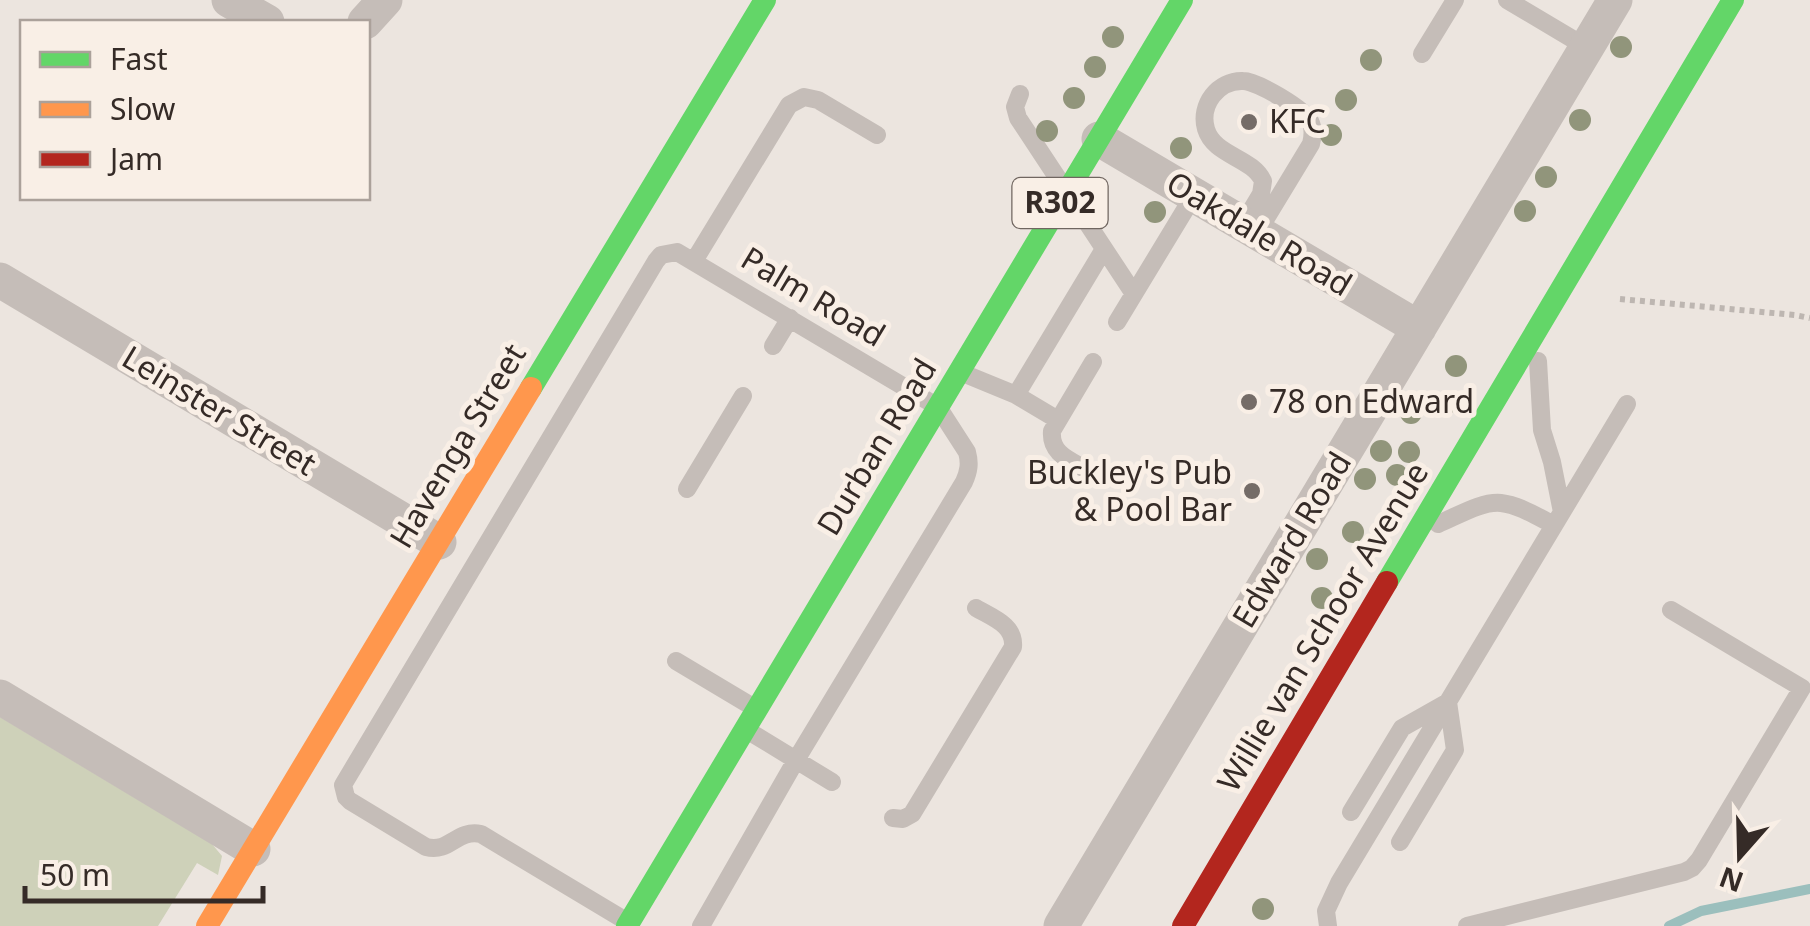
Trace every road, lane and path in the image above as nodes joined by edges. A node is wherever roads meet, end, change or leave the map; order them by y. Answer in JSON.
{"nodes":[{"id":1,"x":229,"y":0,"type":"edge"},
{"id":2,"x":385,"y":0,"type":"edge"},
{"id":3,"x":1182,"y":0,"type":"edge"},
{"id":4,"x":1455,"y":0,"type":"edge"},
{"id":5,"x":1507,"y":0,"type":"edge"},
{"id":6,"x":1615,"y":0,"type":"edge"},
{"id":7,"x":1732,"y":0,"type":"edge"},
{"id":8,"x":758,"y":3,"type":"edge"},
{"id":9,"x":264,"y":20,"type":"edge"},
{"id":10,"x":367,"y":20,"type":"edge"},
{"id":11,"x":1586,"y":48,"type":"junction"},
{"id":12,"x":1422,"y":54,"type":"dead end"},
{"id":13,"x":1020,"y":94,"type":"dead end"},
{"id":14,"x":877,"y":135,"type":"dead end"},
{"id":15,"x":1100,"y":139,"type":"junction"},
{"id":16,"x":1067,"y":192,"type":"junction"},
{"id":17,"x":1194,"y":195,"type":"junction"},
{"id":18,"x":1250,"y":228,"type":"junction"},
{"id":19,"x":1104,"y":249,"type":"junction"},
{"id":20,"x":694,"y":261,"type":"junction"},
{"id":21,"x":0,"y":280,"type":"edge"},
{"id":22,"x":1134,"y":294,"type":"junction"},
{"id":23,"x":1620,"y":299,"type":"dead end"},
{"id":24,"x":790,"y":318,"type":"junction"},
{"id":25,"x":1810,"y":318,"type":"edge"},
{"id":26,"x":1117,"y":322,"type":"dead end"},
{"id":27,"x":1419,"y":328,"type":"junction"},
{"id":28,"x":1536,"y":330,"type":"junction"},
{"id":29,"x":773,"y":346,"type":"dead end"},
{"id":30,"x":1093,"y":362,"type":"dead end"},
{"id":31,"x":960,"y":372,"type":"junction"},
{"id":32,"x":1016,"y":395,"type":"junction"},
{"id":33,"x":743,"y":396,"type":"dead end"},
{"id":34,"x":1626,"y":404,"type":"dead end"},
{"id":35,"x":938,"y":407,"type":"junction"},
{"id":36,"x":1058,"y":420,"type":"junction"},
{"id":37,"x":1086,"y":470,"type":"dead end"},
{"id":38,"x":687,"y":489,"type":"dead end"},
{"id":39,"x":1558,"y":518,"type":"junction"},
{"id":40,"x":1418,"y":532,"type":"junction"},
{"id":41,"x":439,"y":542,"type":"junction"},
{"id":42,"x":976,"y":608,"type":"dead end"},
{"id":43,"x":1671,"y":610,"type":"dead end"},
{"id":44,"x":676,"y":661,"type":"dead end"},
{"id":45,"x":1806,"y":687,"type":"edge"},
{"id":46,"x":0,"y":696,"type":"edge"},
{"id":47,"x":1448,"y":702,"type":"junction"},
{"id":48,"x":751,"y":720,"type":"junction"},
{"id":49,"x":796,"y":760,"type":"junction"},
{"id":50,"x":832,"y":782,"type":"dead end"},
{"id":51,"x":1351,"y":812,"type":"dead end"},
{"id":52,"x":893,"y":818,"type":"dead end"},
{"id":53,"x":1400,"y":842,"type":"dead end"},
{"id":54,"x":253,"y":849,"type":"junction"},
{"id":55,"x":630,"y":925,"type":"edge"},
{"id":56,"x":207,"y":926,"type":"edge"},
{"id":57,"x":701,"y":926,"type":"edge"},
{"id":58,"x":1061,"y":926,"type":"edge"},
{"id":59,"x":1183,"y":926,"type":"edge"},
{"id":60,"x":1328,"y":926,"type":"edge"},
{"id":61,"x":1466,"y":926,"type":"edge"}],
"edges":[{"from":1,"to":9,"type":"street"},
{"from":2,"to":10,"type":"street"},
{"from":3,"to":15,"type":"main road","name":"Durban Road","number":"R302"},
{"from":4,"to":12,"type":"lane"},
{"from":5,"to":11,"type":"lane"},
{"from":6,"to":11,"type":"street","name":"Edward Road"},
{"from":7,"to":28,"type":"main road","name":"Willie van Schoor Avenue"},
{"from":8,"to":41,"type":"main road","name":"Havenga Street"},
{"from":11,"to":27,"type":"street","name":"Edward Road"},
{"from":13,"to":16,"type":"lane"},
{"from":14,"to":20,"type":"lane"},
{"from":15,"to":16,"type":"main road","name":"Durban Road","number":"R302"},
{"from":15,"to":17,"type":"street","name":"Oakdale Road"},
{"from":16,"to":19,"type":"lane"},
{"from":16,"to":31,"type":"main road","name":"Durban Road","number":"R302"},
{"from":17,"to":18,"type":"street","name":"Oakdale Road"},
{"from":17,"to":22,"type":"lane"},
{"from":18,"to":18,"type":"lane"},
{"from":18,"to":27,"type":"street","name":"Oakdale Road"},
{"from":19,"to":22,"type":"lane"},
{"from":19,"to":32,"type":"lane"},
{"from":20,"to":24,"type":"lane","name":"Palm Road"},
{"from":20,"to":55,"type":"lane","name":"Palm Road"},
{"from":21,"to":41,"type":"street","name":"Leinster Street"},
{"from":22,"to":26,"type":"lane"},
{"from":23,"to":25,"type":"path"},
{"from":24,"to":29,"type":"lane"},
{"from":24,"to":35,"type":"lane","name":"Palm Road"},
{"from":27,"to":58,"type":"street","name":"Edward Road"},
{"from":28,"to":39,"type":"lane"},
{"from":28,"to":40,"type":"main road","name":"Willie van Schoor Avenue"},
{"from":30,"to":36,"type":"lane"},
{"from":31,"to":32,"type":"lane"},
{"from":31,"to":35,"type":"main road","name":"Durban Road","number":"R302"},
{"from":32,"to":36,"type":"lane"},
{"from":33,"to":38,"type":"lane"},
{"from":34,"to":39,"type":"lane"},
{"from":35,"to":48,"type":"main road","name":"Durban Road","number":"R302"},
{"from":35,"to":49,"type":"lane"},
{"from":36,"to":37,"type":"lane"},
{"from":39,"to":40,"type":"lane"},
{"from":39,"to":47,"type":"lane"},
{"from":40,"to":59,"type":"main road","name":"Willie van Schoor Avenue"},
{"from":41,"to":54,"type":"main road","name":"Havenga Street"},
{"from":42,"to":52,"type":"lane"},
{"from":43,"to":45,"type":"lane"},
{"from":44,"to":48,"type":"lane"},
{"from":45,"to":61,"type":"lane"},
{"from":46,"to":54,"type":"street"},
{"from":47,"to":51,"type":"lane"},
{"from":47,"to":53,"type":"lane"},
{"from":47,"to":60,"type":"lane"},
{"from":48,"to":49,"type":"lane"},
{"from":48,"to":55,"type":"main road","name":"Durban Road","number":"R302"},
{"from":49,"to":50,"type":"lane"},
{"from":49,"to":57,"type":"lane"},
{"from":54,"to":56,"type":"main road","name":"Havenga Street"}]}
